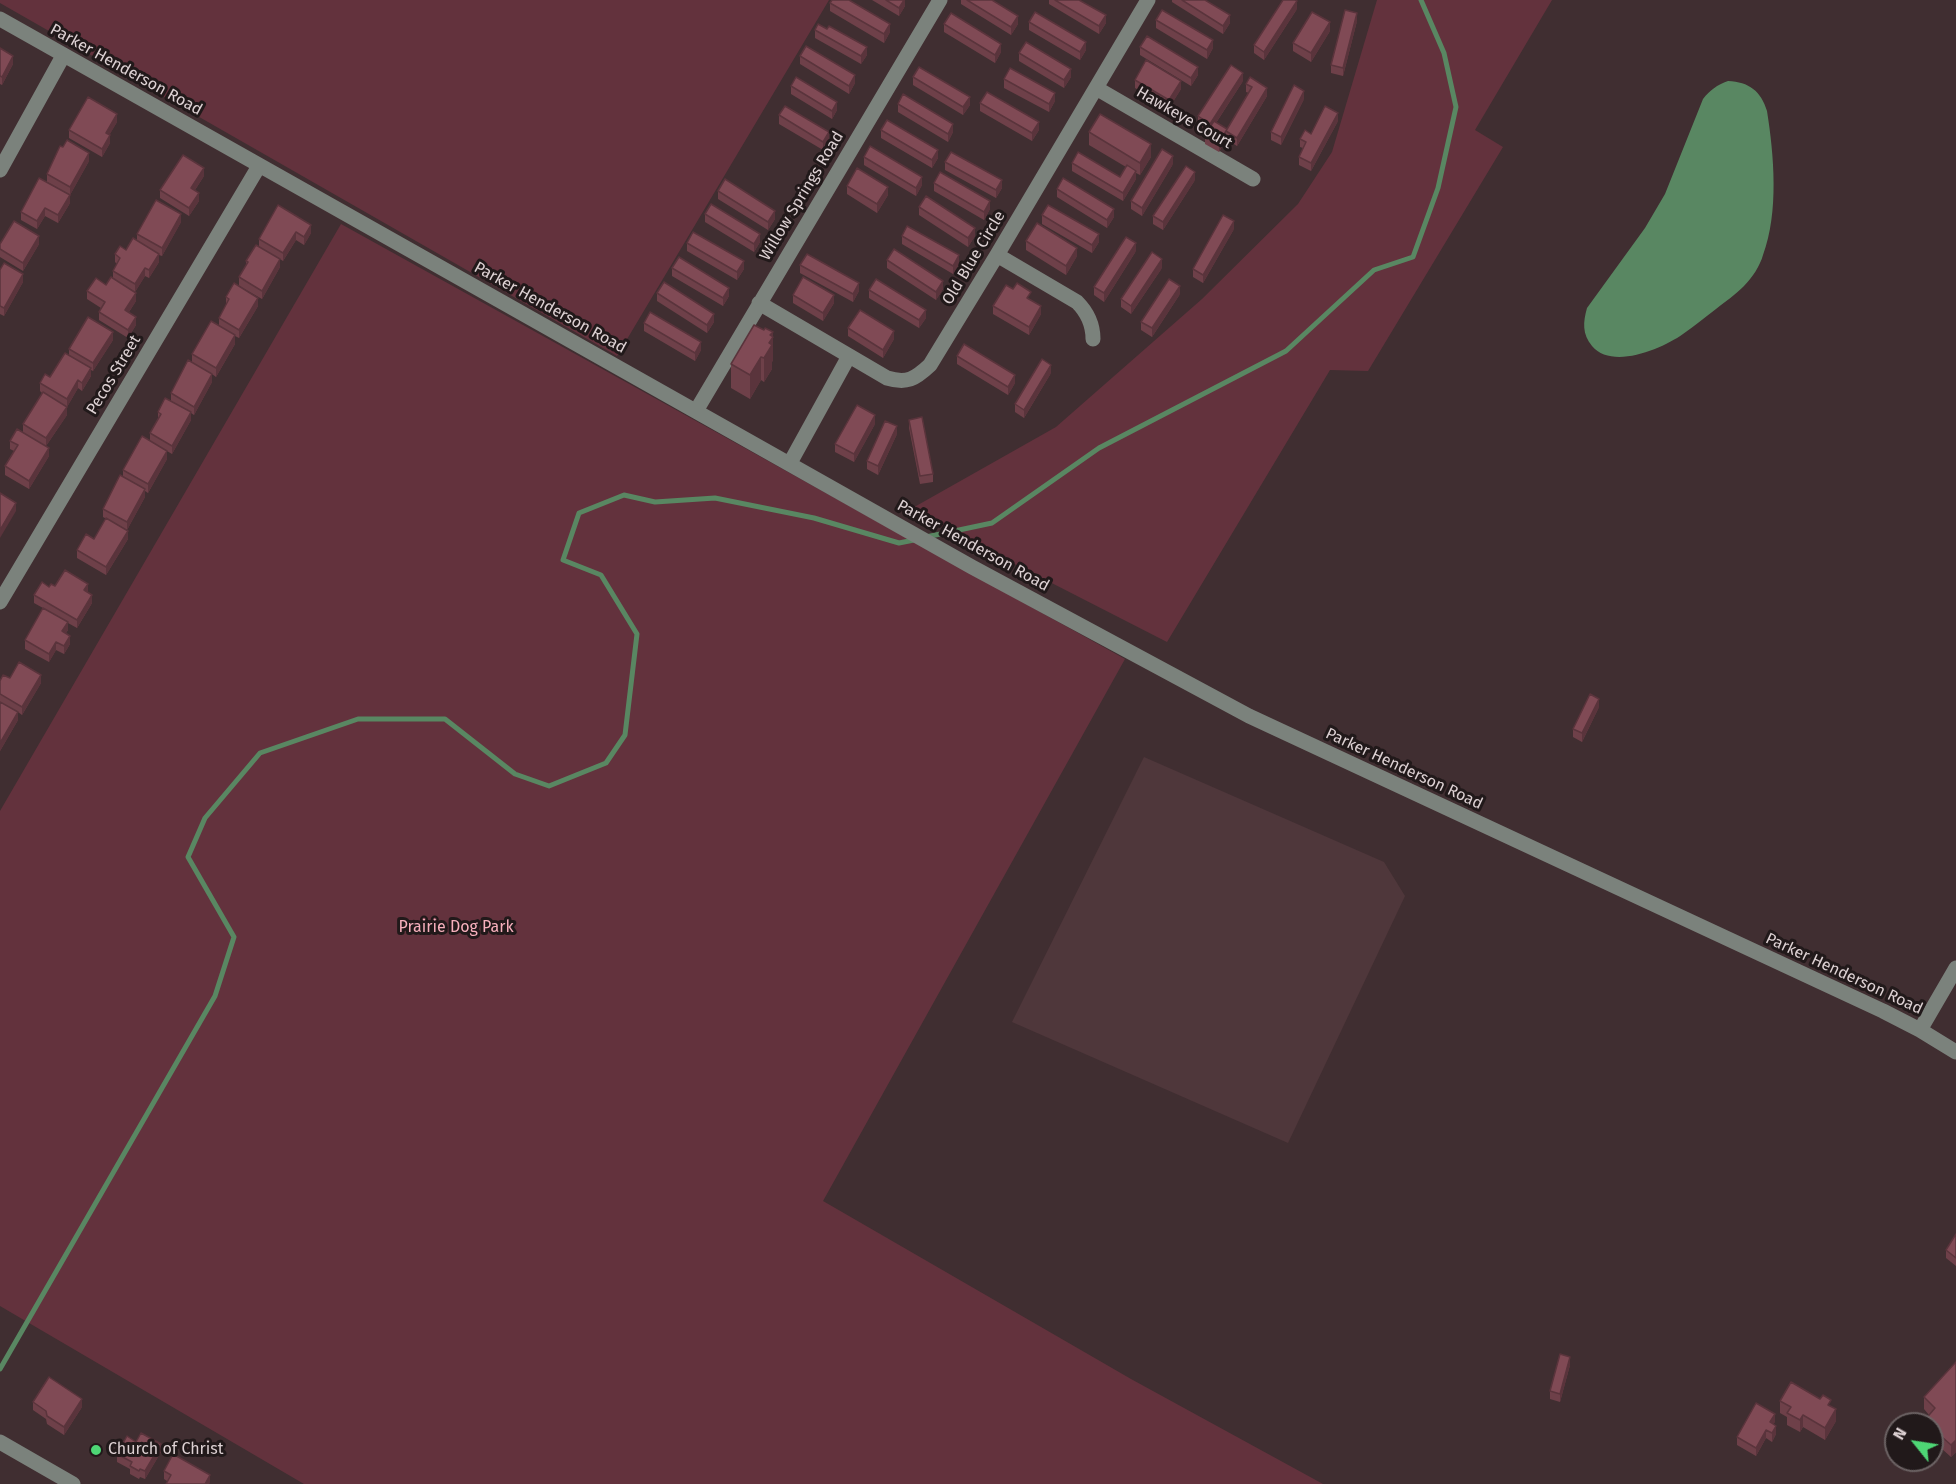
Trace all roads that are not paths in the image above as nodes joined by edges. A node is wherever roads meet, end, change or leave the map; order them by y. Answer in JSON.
{"nodes":[{"id":1,"x":940,"y":0,"type":"edge"},
{"id":2,"x":1148,"y":0,"type":"edge"},
{"id":3,"x":0,"y":20,"type":"edge"},
{"id":4,"x":63,"y":56,"type":"junction"},
{"id":5,"x":1096,"y":88,"type":"junction"},
{"id":6,"x":259,"y":166,"type":"junction"},
{"id":7,"x":0,"y":170,"type":"edge"},
{"id":8,"x":1253,"y":179,"type":"dead end"},
{"id":9,"x":997,"y":255,"type":"junction"},
{"id":10,"x":759,"y":303,"type":"junction"},
{"id":11,"x":1093,"y":339,"type":"dead end"},
{"id":12,"x":849,"y":356,"type":"junction"},
{"id":13,"x":696,"y":411,"type":"junction"},
{"id":14,"x":790,"y":464,"type":"junction"},
{"id":15,"x":0,"y":602,"type":"edge"},
{"id":16,"x":1956,"y":968,"type":"edge"},
{"id":17,"x":1920,"y":1030,"type":"junction"},
{"id":18,"x":1956,"y":1052,"type":"edge"},
{"id":19,"x":0,"y":1442,"type":"edge"},
{"id":20,"x":64,"y":1481,"type":"edge"}],
"edges":[{"from":1,"to":10,"type":"street","name":"Willow Springs Road"},
{"from":2,"to":5,"type":"street","name":"Old Blue Circle"},
{"from":3,"to":4,"type":"street","name":"Parker Henderson Road"},
{"from":4,"to":6,"type":"street","name":"Parker Henderson Road"},
{"from":4,"to":7,"type":"street"},
{"from":5,"to":8,"type":"street","name":"Hawkeye Court"},
{"from":5,"to":9,"type":"street","name":"Old Blue Circle"},
{"from":6,"to":13,"type":"street","name":"Parker Henderson Road"},
{"from":6,"to":15,"type":"street","name":"Pecos Street"},
{"from":9,"to":11,"type":"street"},
{"from":9,"to":12,"type":"street","name":"Old Blue Circle"},
{"from":10,"to":12,"type":"street","name":"Old Blue Circle"},
{"from":10,"to":13,"type":"street","name":"Willow Springs Road"},
{"from":12,"to":14,"type":"street"},
{"from":13,"to":14,"type":"street","name":"Parker Henderson Road"},
{"from":14,"to":17,"type":"street","name":"Parker Henderson Road"},
{"from":16,"to":17,"type":"street"},
{"from":17,"to":18,"type":"street","name":"Parker Henderson Road"},
{"from":19,"to":20,"type":"street"}]}
